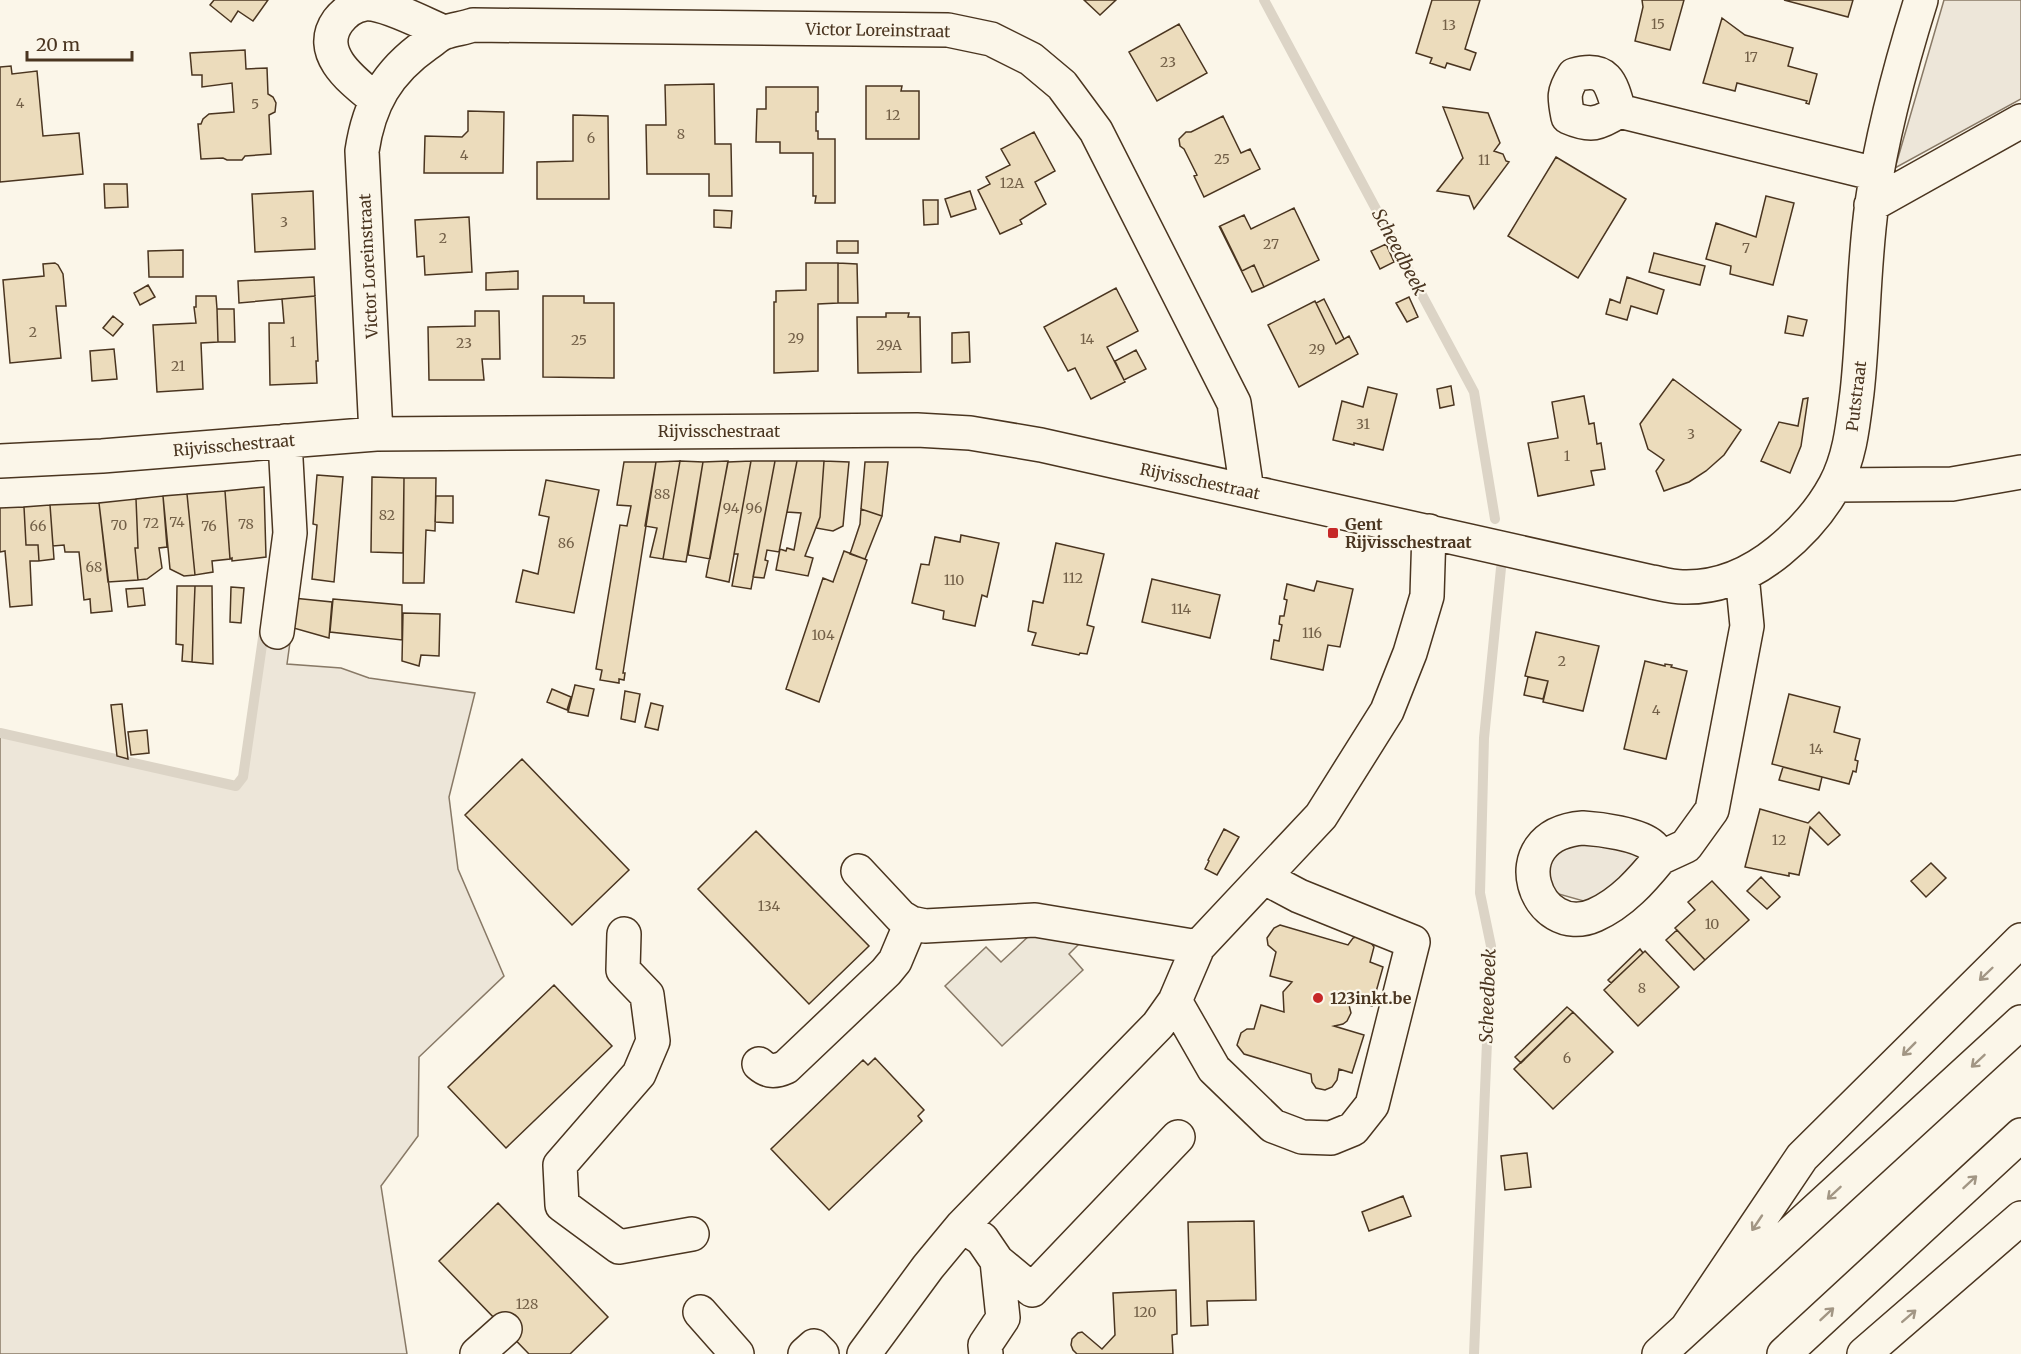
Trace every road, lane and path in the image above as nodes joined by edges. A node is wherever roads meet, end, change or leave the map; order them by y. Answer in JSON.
{"nodes":[{"id":1,"x":1921,"y":0,"type":"edge"},
{"id":2,"x":444,"y":32,"type":"junction"},
{"id":3,"x":375,"y":99,"type":"junction"},
{"id":4,"x":1618,"y":111,"type":"dead end"},
{"id":5,"x":2021,"y":121,"type":"edge"},
{"id":6,"x":1874,"y":189,"type":"junction"},
{"id":7,"x":375,"y":434,"type":"junction"},
{"id":8,"x":285,"y":441,"type":"junction"},
{"id":9,"x":0,"y":461,"type":"edge"},
{"id":10,"x":2021,"y":472,"type":"edge"},
{"id":11,"x":1835,"y":485,"type":"junction"},
{"id":12,"x":1247,"y":491,"type":"junction"},
{"id":13,"x":1429,"y":531,"type":"junction"},
{"id":14,"x":1742,"y":575,"type":"junction"},
{"id":15,"x":277,"y":632,"type":"dead end"},
{"id":16,"x":1660,"y":858,"type":"dead end"},
{"id":17,"x":858,"y":871,"type":"dead end"},
{"id":18,"x":1264,"y":878,"type":"junction"},
{"id":19,"x":911,"y":923,"type":"junction"},
{"id":20,"x":624,"y":934,"type":"dead end"},
{"id":21,"x":2021,"y":940,"type":"edge"},
{"id":22,"x":1198,"y":947,"type":"junction"},
{"id":23,"x":1175,"y":1001,"type":"junction"},
{"id":24,"x":2021,"y":1022,"type":"edge"},
{"id":25,"x":759,"y":1064,"type":"dead end"},
{"id":26,"x":2021,"y":1135,"type":"edge"},
{"id":27,"x":1178,"y":1137,"type":"dead end"},
{"id":28,"x":2021,"y":1218,"type":"edge"},
{"id":29,"x":963,"y":1226,"type":"junction"},
{"id":30,"x":692,"y":1234,"type":"dead end"},
{"id":31,"x":997,"y":1261,"type":"junction"},
{"id":32,"x":700,"y":1312,"type":"dead end"},
{"id":33,"x":1687,"y":1328,"type":"junction"},
{"id":34,"x":505,"y":1329,"type":"dead end"},
{"id":35,"x":477,"y":1354,"type":"edge"},
{"id":36,"x":737,"y":1354,"type":"edge"},
{"id":37,"x":805,"y":1354,"type":"edge"},
{"id":38,"x":822,"y":1354,"type":"edge"},
{"id":39,"x":864,"y":1354,"type":"edge"},
{"id":40,"x":986,"y":1354,"type":"edge"},
{"id":41,"x":1659,"y":1354,"type":"edge"},
{"id":42,"x":1784,"y":1354,"type":"edge"},
{"id":43,"x":1864,"y":1354,"type":"edge"}],
"edges":[{"from":1,"to":6,"type":"main road","name":"Putstraat"},
{"from":2,"to":3,"type":"main road","name":"Victor Loreinstraat"},
{"from":2,"to":3,"type":"main road"},
{"from":2,"to":12,"type":"main road","name":"Victor Loreinstraat"},
{"from":3,"to":7,"type":"main road","name":"Victor Loreinstraat"},
{"from":4,"to":6,"type":"main road"},
{"from":5,"to":6,"type":"main road"},
{"from":6,"to":11,"type":"main road","name":"Putstraat"},
{"from":7,"to":8,"type":"main road","name":"Rijvisschestraat"},
{"from":7,"to":12,"type":"main road","name":"Rijvisschestraat"},
{"from":8,"to":9,"type":"main road","name":"Rijvisschestraat"},
{"from":8,"to":15,"type":"main road"},
{"from":10,"to":11,"type":"main road"},
{"from":11,"to":14,"type":"main road","name":"Putstraat"},
{"from":12,"to":13,"type":"main road","name":"Rijvisschestraat"},
{"from":13,"to":14,"type":"main road","name":"Putstraat"},
{"from":13,"to":18,"type":"main road"},
{"from":14,"to":16,"type":"main road"},
{"from":17,"to":19,"type":"main road"},
{"from":18,"to":22,"type":"main road"},
{"from":18,"to":23,"type":"main road"},
{"from":19,"to":22,"type":"main road"},
{"from":19,"to":25,"type":"main road"},
{"from":20,"to":30,"type":"main road"},
{"from":21,"to":33,"type":"main road","one_way":true},
{"from":22,"to":23,"type":"main road"},
{"from":23,"to":29,"type":"main road"},
{"from":24,"to":33,"type":"main road","one_way":true},
{"from":42,"to":26,"type":"main road","one_way":true},
{"from":27,"to":31,"type":"main road"},
{"from":43,"to":28,"type":"main road","one_way":true},
{"from":29,"to":31,"type":"main road"},
{"from":29,"to":39,"type":"main road"},
{"from":31,"to":40,"type":"main road"},
{"from":32,"to":36,"type":"main road"},
{"from":33,"to":41,"type":"main road"},
{"from":34,"to":35,"type":"main road"},
{"from":37,"to":38,"type":"main road"}]}
